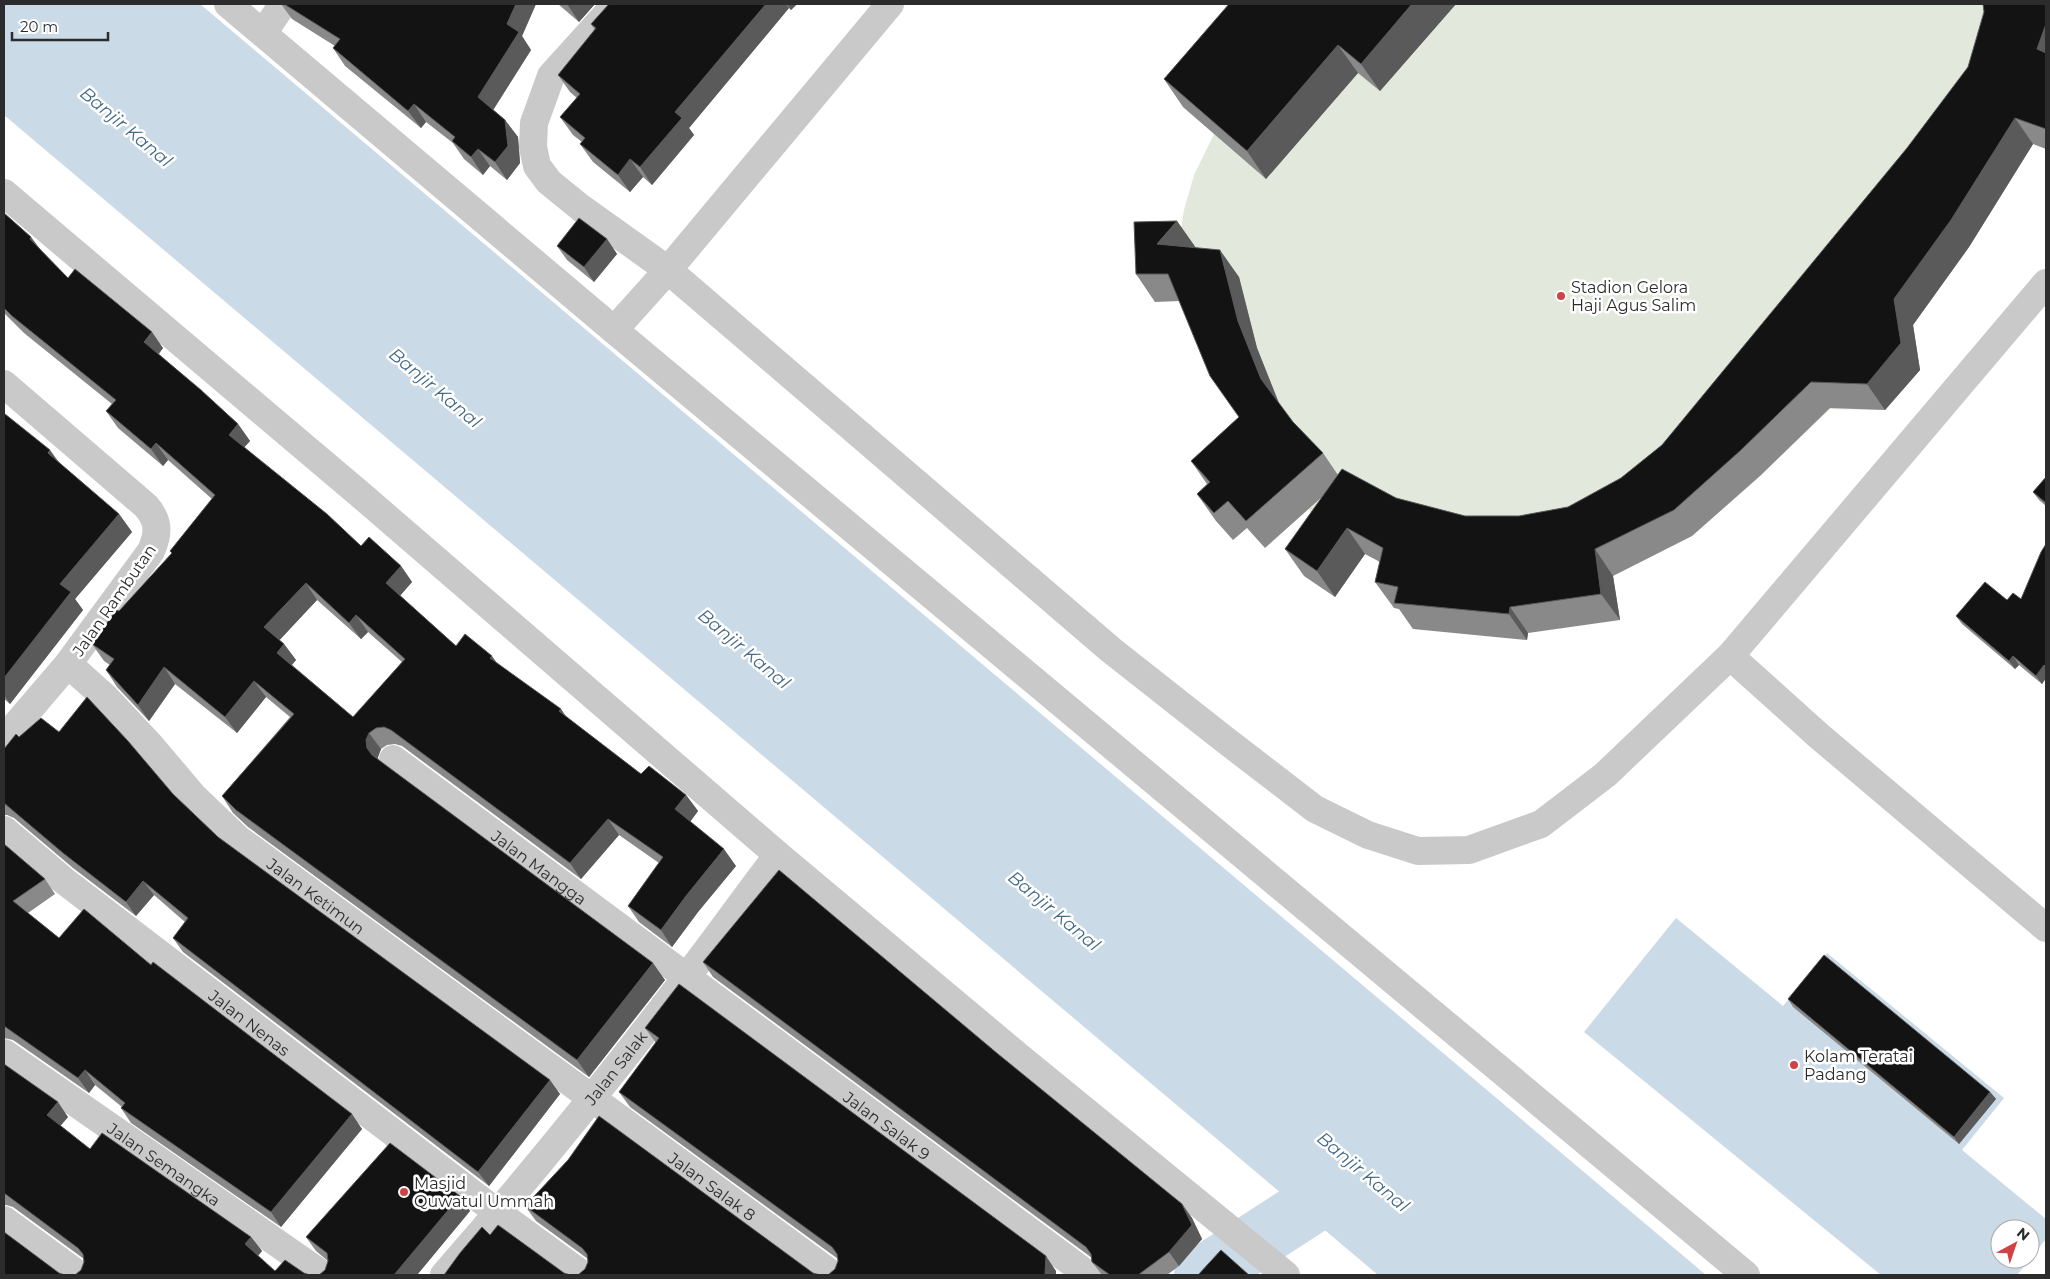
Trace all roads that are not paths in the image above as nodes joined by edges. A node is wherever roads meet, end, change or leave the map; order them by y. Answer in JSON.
{"nodes":[{"id":1,"x":228,"y":4,"type":"edge"},
{"id":2,"x":283,"y":4,"type":"edge"},
{"id":3,"x":616,"y":4,"type":"edge"},
{"id":4,"x":890,"y":4,"type":"edge"},
{"id":5,"x":263,"y":33,"type":"junction"},
{"id":6,"x":4,"y":193,"type":"edge"},
{"id":7,"x":668,"y":270,"type":"junction"},
{"id":8,"x":2046,"y":282,"type":"edge"},
{"id":9,"x":614,"y":330,"type":"junction"},
{"id":10,"x":4,"y":384,"type":"edge"},
{"id":11,"x":1730,"y":656,"type":"junction"},
{"id":12,"x":68,"y":664,"type":"junction"},
{"id":13,"x":4,"y":739,"type":"edge"},
{"id":14,"x":393,"y":759,"type":"dead end"},
{"id":15,"x":4,"y":830,"type":"edge"},
{"id":16,"x":778,"y":855,"type":"junction"},
{"id":17,"x":2046,"y":928,"type":"edge"},
{"id":18,"x":687,"y":977,"type":"junction"},
{"id":19,"x":4,"y":1053,"type":"edge"},
{"id":20,"x":592,"y":1099,"type":"junction"},
{"id":21,"x":498,"y":1213,"type":"junction"},
{"id":22,"x":4,"y":1220,"type":"edge"},
{"id":23,"x":1281,"y":1271,"type":"edge"},
{"id":24,"x":1087,"y":1274,"type":"edge"},
{"id":25,"x":79,"y":1275,"type":"edge"},
{"id":26,"x":323,"y":1275,"type":"edge"},
{"id":27,"x":444,"y":1275,"type":"edge"},
{"id":28,"x":583,"y":1275,"type":"edge"},
{"id":29,"x":833,"y":1275,"type":"edge"},
{"id":30,"x":1746,"y":1275,"type":"edge"}],
"edges":[{"from":1,"to":5,"type":"street"},
{"from":2,"to":5,"type":"street"},
{"from":3,"to":7,"type":"street"},
{"from":4,"to":7,"type":"street"},
{"from":5,"to":9,"type":"street"},
{"from":6,"to":16,"type":"street"},
{"from":7,"to":9,"type":"street"},
{"from":7,"to":11,"type":"street"},
{"from":8,"to":11,"type":"street"},
{"from":9,"to":30,"type":"street"},
{"from":10,"to":12,"type":"street","name":"Jalan Rambutan"},
{"from":11,"to":17,"type":"street"},
{"from":12,"to":13,"type":"street","name":"Jalan Rambutan"},
{"from":12,"to":20,"type":"street","name":"Jalan Ketimun"},
{"from":14,"to":18,"type":"street","name":"Jalan Mangga"},
{"from":15,"to":21,"type":"street","name":"Jalan Nenas"},
{"from":16,"to":18,"type":"street","name":"Jalan Salak"},
{"from":16,"to":23,"type":"street"},
{"from":18,"to":20,"type":"street","name":"Jalan Salak"},
{"from":18,"to":24,"type":"street","name":"Jalan Salak 9"},
{"from":19,"to":26,"type":"street","name":"Jalan Semangka"},
{"from":20,"to":21,"type":"street","name":"Jalan Salak"},
{"from":20,"to":29,"type":"street","name":"Jalan Salak 8"},
{"from":21,"to":27,"type":"street","name":"Jalan Salak"},
{"from":21,"to":28,"type":"street","name":"Jalan Nenas"},
{"from":22,"to":25,"type":"street"}]}
